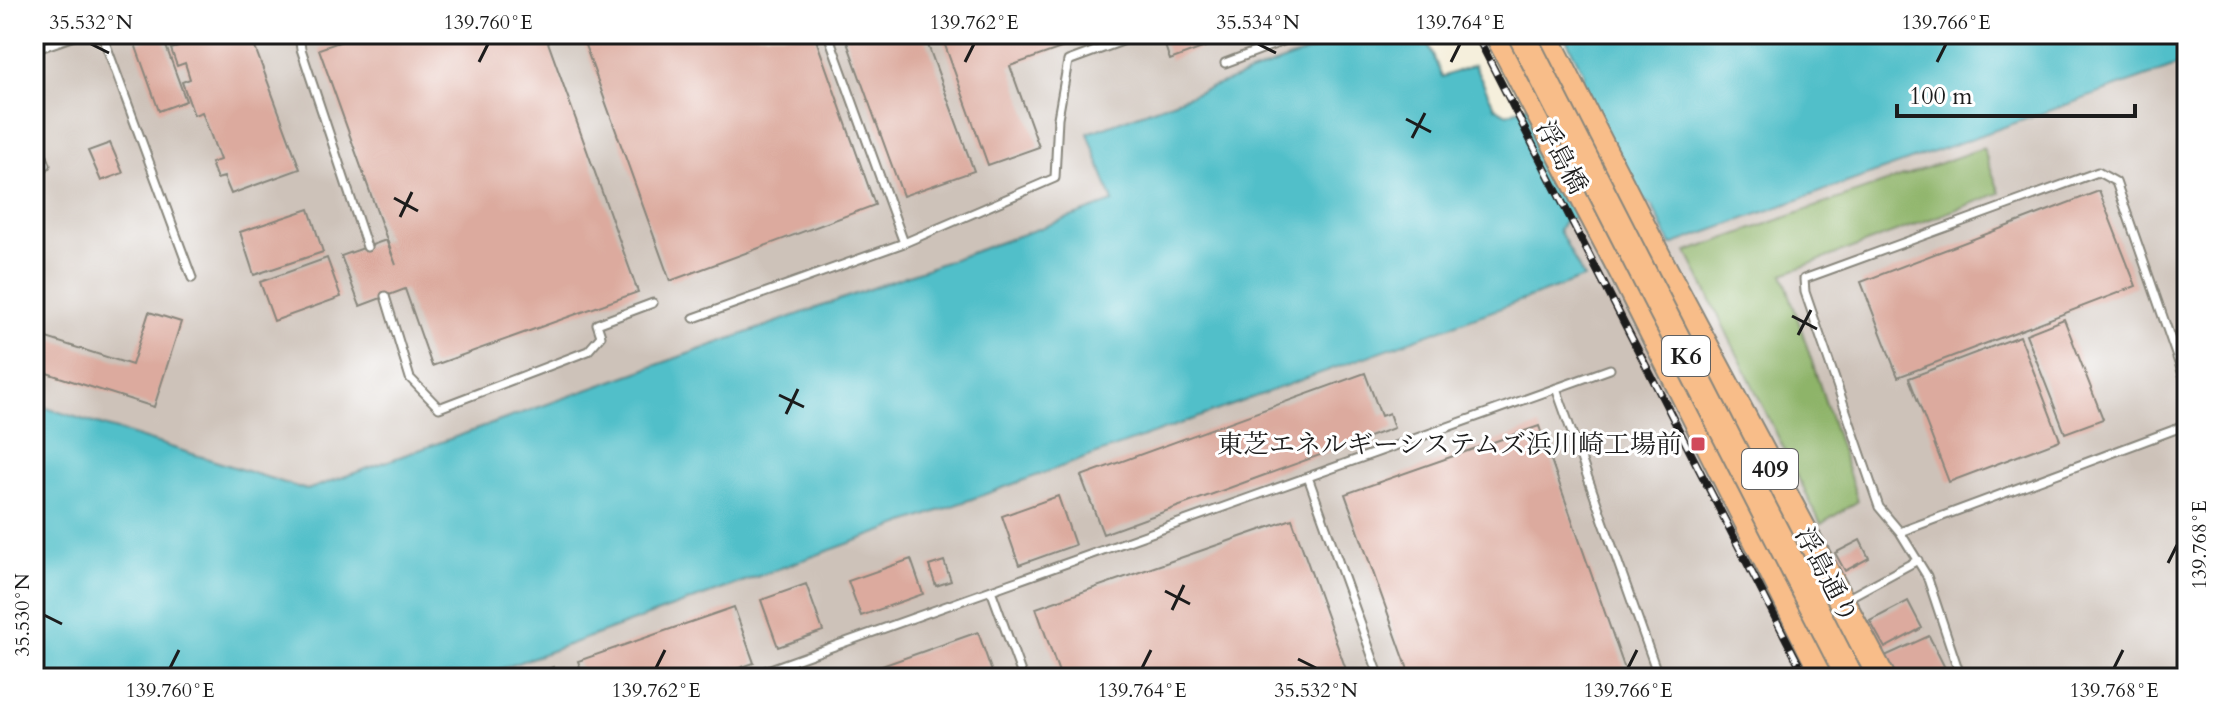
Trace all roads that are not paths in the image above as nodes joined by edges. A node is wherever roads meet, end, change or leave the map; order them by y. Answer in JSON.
{"nodes":[{"id":1,"x":80,"y":34,"type":"edge"},
{"id":2,"x":102,"y":34,"type":"edge"},
{"id":3,"x":304,"y":34,"type":"edge"},
{"id":4,"x":828,"y":34,"type":"edge"},
{"id":5,"x":1123,"y":34,"type":"edge"},
{"id":6,"x":1302,"y":34,"type":"edge"},
{"id":7,"x":1536,"y":34,"type":"edge"},
{"id":8,"x":1544,"y":34,"type":"edge"},
{"id":9,"x":1507,"y":36,"type":"edge"},
{"id":10,"x":34,"y":50,"type":"edge"},
{"id":11,"x":1225,"y":63,"type":"dead end"},
{"id":12,"x":34,"y":131,"type":"edge"},
{"id":13,"x":34,"y":179,"type":"edge"},
{"id":14,"x":904,"y":243,"type":"junction"},
{"id":15,"x":367,"y":247,"type":"dead end"},
{"id":16,"x":1659,"y":260,"type":"joint"},
{"id":17,"x":1624,"y":274,"type":"joint"},
{"id":18,"x":192,"y":278,"type":"dead end"},
{"id":19,"x":385,"y":296,"type":"dead end"},
{"id":20,"x":653,"y":303,"type":"dead end"},
{"id":21,"x":694,"y":318,"type":"dead end"},
{"id":22,"x":1610,"y":369,"type":"dead end"},
{"id":23,"x":2187,"y":386,"type":"edge"},
{"id":24,"x":1556,"y":388,"type":"junction"},
{"id":25,"x":2187,"y":425,"type":"edge"},
{"id":26,"x":1308,"y":477,"type":"junction"},
{"id":27,"x":1900,"y":532,"type":"junction"},
{"id":28,"x":1918,"y":560,"type":"junction"},
{"id":29,"x":991,"y":590,"type":"junction"},
{"id":30,"x":1841,"y":602,"type":"junction"},
{"id":31,"x":1799,"y":625,"type":"junction"},
{"id":32,"x":745,"y":678,"type":"edge"},
{"id":33,"x":1023,"y":678,"type":"edge"},
{"id":34,"x":1380,"y":678,"type":"edge"},
{"id":35,"x":1659,"y":678,"type":"edge"},
{"id":36,"x":1826,"y":678,"type":"edge"},
{"id":37,"x":1850,"y":678,"type":"edge"},
{"id":38,"x":1864,"y":678,"type":"edge"},
{"id":39,"x":1882,"y":678,"type":"edge"},
{"id":40,"x":1961,"y":678,"type":"edge"}],
"edges":[{"from":1,"to":10,"type":"lane"},
{"from":2,"to":18,"type":"lane"},
{"from":3,"to":15,"type":"lane"},
{"from":4,"to":14,"type":"lane"},
{"from":5,"to":14,"type":"lane"},
{"from":6,"to":11,"type":"lane"},
{"from":7,"to":38,"type":"highway","number":"K6"},
{"from":8,"to":16,"type":"highway","name":"浮島橋","number":"409"},
{"from":9,"to":17,"type":"highway","name":"浮島橋","number":"409"},
{"from":9,"to":37,"type":"highway","number":"K6","bridge":true},
{"from":12,"to":13,"type":"lane"},
{"from":14,"to":21,"type":"lane"},
{"from":16,"to":30,"type":"highway","name":"浮島通り","number":"409"},
{"from":17,"to":31,"type":"highway","name":"浮島通り","number":"409"},
{"from":19,"to":20,"type":"lane"},
{"from":22,"to":24,"type":"lane"},
{"from":23,"to":27,"type":"lane"},
{"from":24,"to":26,"type":"lane"},
{"from":24,"to":35,"type":"lane"},
{"from":25,"to":27,"type":"lane"},
{"from":26,"to":29,"type":"lane"},
{"from":26,"to":34,"type":"lane"},
{"from":27,"to":28,"type":"lane"},
{"from":28,"to":30,"type":"lane"},
{"from":28,"to":40,"type":"lane"},
{"from":29,"to":32,"type":"lane"},
{"from":29,"to":33,"type":"lane"},
{"from":30,"to":31,"type":"lane"},
{"from":30,"to":39,"type":"highway","name":"浮島通り","number":"409"},
{"from":31,"to":36,"type":"highway","name":"浮島通り","number":"409"}]}
